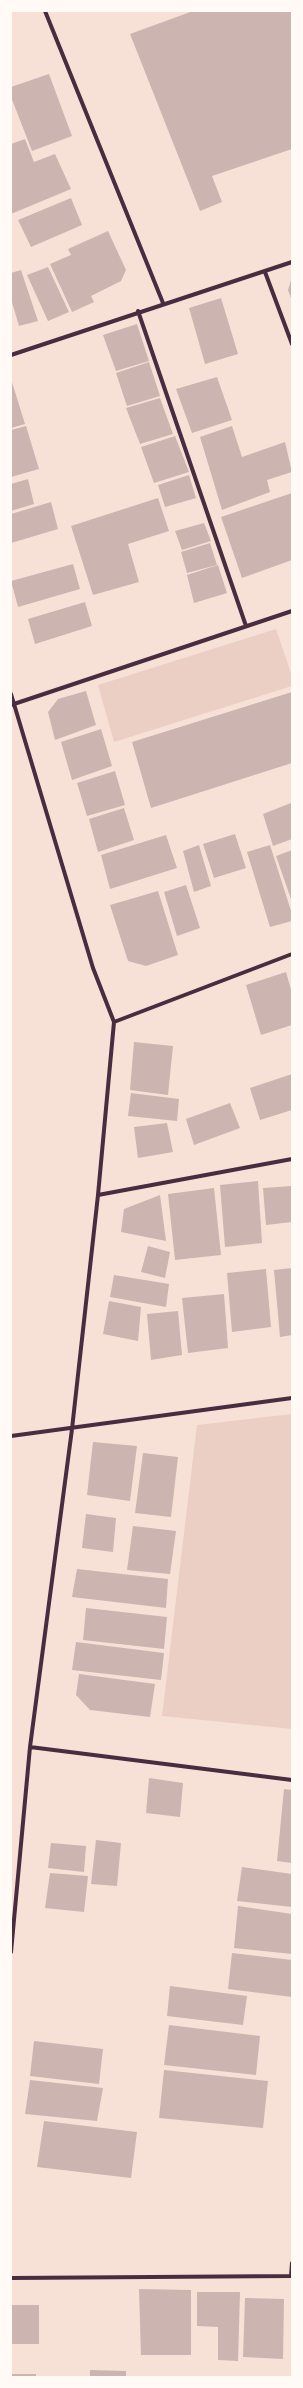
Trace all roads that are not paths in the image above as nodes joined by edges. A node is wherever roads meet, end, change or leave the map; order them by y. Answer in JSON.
{"nodes":[{"id":1,"x":45,"y":11,"type":"edge"},
{"id":2,"x":292,"y":262,"type":"edge"},
{"id":3,"x":265,"y":272,"type":"junction"},
{"id":4,"x":163,"y":303,"type":"junction"},
{"id":5,"x":138,"y":311,"type":"junction"},
{"id":6,"x":292,"y":344,"type":"edge"},
{"id":7,"x":11,"y":355,"type":"edge"},
{"id":8,"x":292,"y":611,"type":"edge"},
{"id":9,"x":246,"y":626,"type":"junction"},
{"id":10,"x":11,"y":694,"type":"edge"},
{"id":11,"x":12,"y":705,"type":"edge"},
{"id":12,"x":292,"y":954,"type":"edge"},
{"id":13,"x":114,"y":1022,"type":"junction"},
{"id":14,"x":292,"y":1159,"type":"edge"},
{"id":15,"x":98,"y":1195,"type":"junction"},
{"id":16,"x":292,"y":1398,"type":"edge"},
{"id":17,"x":72,"y":1429,"type":"junction"},
{"id":18,"x":11,"y":1436,"type":"edge"},
{"id":19,"x":30,"y":1747,"type":"junction"},
{"id":20,"x":292,"y":1780,"type":"edge"},
{"id":21,"x":11,"y":1952,"type":"edge"},
{"id":22,"x":292,"y":2263,"type":"edge"},
{"id":23,"x":291,"y":2276,"type":"edge"},
{"id":24,"x":11,"y":2278,"type":"edge"}],
"edges":[{"from":1,"to":4,"type":"street"},
{"from":2,"to":3,"type":"street"},
{"from":3,"to":4,"type":"street"},
{"from":3,"to":6,"type":"street"},
{"from":4,"to":5,"type":"street"},
{"from":5,"to":7,"type":"street"},
{"from":5,"to":9,"type":"street"},
{"from":8,"to":9,"type":"street"},
{"from":9,"to":11,"type":"street"},
{"from":10,"to":11,"type":"street"},
{"from":11,"to":13,"type":"street"},
{"from":12,"to":13,"type":"street"},
{"from":13,"to":15,"type":"street"},
{"from":14,"to":15,"type":"street"},
{"from":15,"to":17,"type":"street"},
{"from":16,"to":17,"type":"street"},
{"from":17,"to":18,"type":"street"},
{"from":17,"to":19,"type":"street"},
{"from":19,"to":20,"type":"street"},
{"from":19,"to":21,"type":"street"},
{"from":22,"to":23,"type":"street"},
{"from":23,"to":24,"type":"street"}]}
